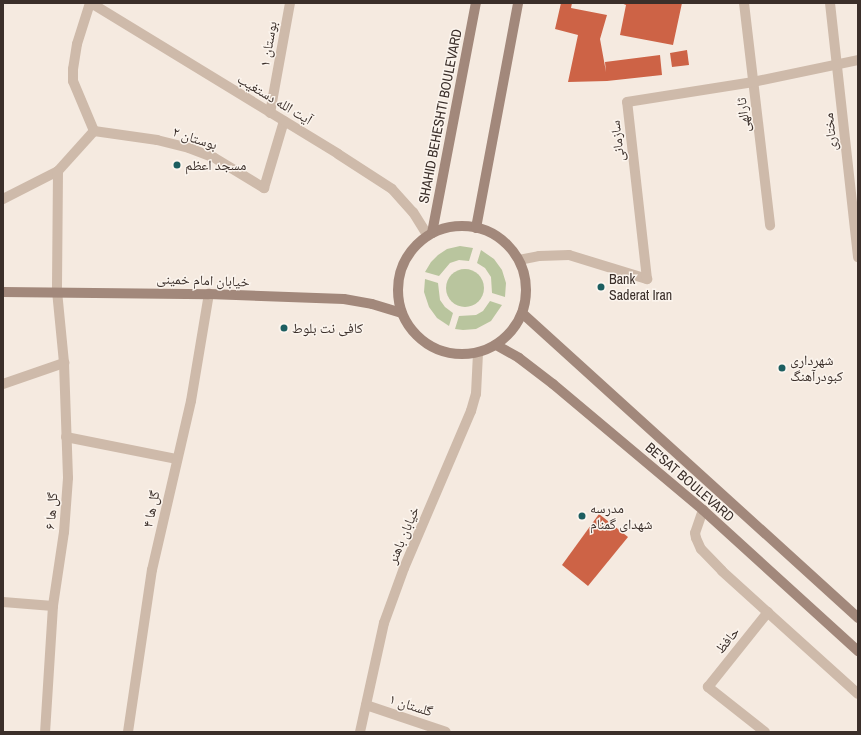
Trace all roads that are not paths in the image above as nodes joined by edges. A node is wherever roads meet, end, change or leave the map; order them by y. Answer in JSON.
{"nodes":[{"id":1,"x":290,"y":3,"type":"edge"},
{"id":2,"x":476,"y":3,"type":"edge"},
{"id":3,"x":518,"y":3,"type":"edge"},
{"id":4,"x":744,"y":3,"type":"edge"},
{"id":5,"x":830,"y":3,"type":"edge"},
{"id":6,"x":96,"y":4,"type":"edge"},
{"id":7,"x":858,"y":60,"type":"edge"},
{"id":8,"x":837,"y":65,"type":"junction"},
{"id":9,"x":753,"y":82,"type":"junction"},
{"id":10,"x":270,"y":113,"type":"junction"},
{"id":11,"x":284,"y":121,"type":"junction"},
{"id":12,"x":94,"y":131,"type":"junction"},
{"id":13,"x":58,"y":171,"type":"junction"},
{"id":14,"x":3,"y":199,"type":"edge"},
{"id":15,"x":770,"y":225,"type":"dead end"},
{"id":16,"x":476,"y":228,"type":"junction"},
{"id":17,"x":430,"y":234,"type":"junction"},
{"id":18,"x":858,"y":257,"type":"edge"},
{"id":19,"x":519,"y":260,"type":"junction"},
{"id":20,"x":57,"y":291,"type":"junction"},
{"id":21,"x":3,"y":292,"type":"edge"},
{"id":22,"x":209,"y":294,"type":"junction"},
{"id":23,"x":402,"y":313,"type":"junction"},
{"id":24,"x":522,"y":313,"type":"junction"},
{"id":25,"x":496,"y":345,"type":"junction"},
{"id":26,"x":478,"y":353,"type":"junction"},
{"id":27,"x":64,"y":363,"type":"junction"},
{"id":28,"x":3,"y":384,"type":"edge"},
{"id":29,"x":66,"y":436,"type":"junction"},
{"id":30,"x":176,"y":459,"type":"junction"},
{"id":31,"x":703,"y":510,"type":"junction"},
{"id":32,"x":3,"y":602,"type":"edge"},
{"id":33,"x":53,"y":606,"type":"junction"},
{"id":34,"x":768,"y":612,"type":"junction"},
{"id":35,"x":858,"y":618,"type":"edge"},
{"id":36,"x":858,"y":651,"type":"edge"},
{"id":37,"x":858,"y":694,"type":"edge"},
{"id":38,"x":366,"y":705,"type":"junction"},
{"id":39,"x":45,"y":732,"type":"edge"},
{"id":40,"x":128,"y":732,"type":"edge"},
{"id":41,"x":360,"y":732,"type":"edge"},
{"id":42,"x":446,"y":732,"type":"edge"},
{"id":43,"x":765,"y":732,"type":"edge"}],
"edges":[{"from":1,"to":10,"type":"street","name":"بوستان ۱"},
{"from":2,"to":17,"type":"main road","name":"SHAHID BEHESHTI BOULEVARD"},
{"from":3,"to":16,"type":"main road"},
{"from":4,"to":9,"type":"street","name":"ثارالهی"},
{"from":5,"to":8,"type":"street","name":"مختاری"},
{"from":6,"to":10,"type":"street","name":"آیت الله دستغیب"},
{"from":6,"to":12,"type":"street"},
{"from":7,"to":8,"type":"street","name":"سازمانی"},
{"from":8,"to":9,"type":"street","name":"سازمانی"},
{"from":8,"to":18,"type":"street","name":"مختاری"},
{"from":9,"to":15,"type":"street","name":"ثارالهی"},
{"from":9,"to":19,"type":"street","name":"سازمانی"},
{"from":10,"to":11,"type":"street","name":"آیت الله دستغیب"},
{"from":11,"to":12,"type":"street","name":"بوستان ۲"},
{"from":11,"to":17,"type":"street","name":"آیت الله دستغیب"},
{"from":12,"to":13,"type":"street"},
{"from":13,"to":14,"type":"street"},
{"from":13,"to":20,"type":"street","name":"گل ها ۶"},
{"from":16,"to":17,"type":"main road"},
{"from":16,"to":19,"type":"main road"},
{"from":17,"to":23,"type":"main road"},
{"from":19,"to":24,"type":"main road"},
{"from":20,"to":21,"type":"main road","name":"خیابان امام خمینی"},
{"from":20,"to":22,"type":"main road","name":"خیابان امام خمینی"},
{"from":20,"to":27,"type":"street","name":"گل ها ۶"},
{"from":22,"to":23,"type":"main road","name":"خیابان امام خمینی"},
{"from":22,"to":30,"type":"street","name":"گل ها ۴"},
{"from":23,"to":26,"type":"main road"},
{"from":24,"to":25,"type":"main road"},
{"from":24,"to":35,"type":"main road","name":"BE'SAT BOULEVARD"},
{"from":25,"to":26,"type":"main road"},
{"from":25,"to":31,"type":"main road","name":"BE'SAT BOULEVARD"},
{"from":26,"to":38,"type":"street","name":"خیابان باهنر"},
{"from":27,"to":28,"type":"street"},
{"from":27,"to":29,"type":"street","name":"گل ها ۶"},
{"from":29,"to":30,"type":"street"},
{"from":29,"to":33,"type":"street","name":"گل ها ۶"},
{"from":30,"to":40,"type":"street","name":"گل ها ۴"},
{"from":31,"to":34,"type":"street"},
{"from":31,"to":36,"type":"main road","name":"BE'SAT BOULEVARD"},
{"from":32,"to":33,"type":"street"},
{"from":33,"to":39,"type":"street","name":"گل ها ۶"},
{"from":34,"to":37,"type":"street"},
{"from":34,"to":43,"type":"street","name":"حافظ"},
{"from":38,"to":41,"type":"street","name":"خیابان باهنر"},
{"from":38,"to":42,"type":"street","name":"گلستان ۱"}]}
